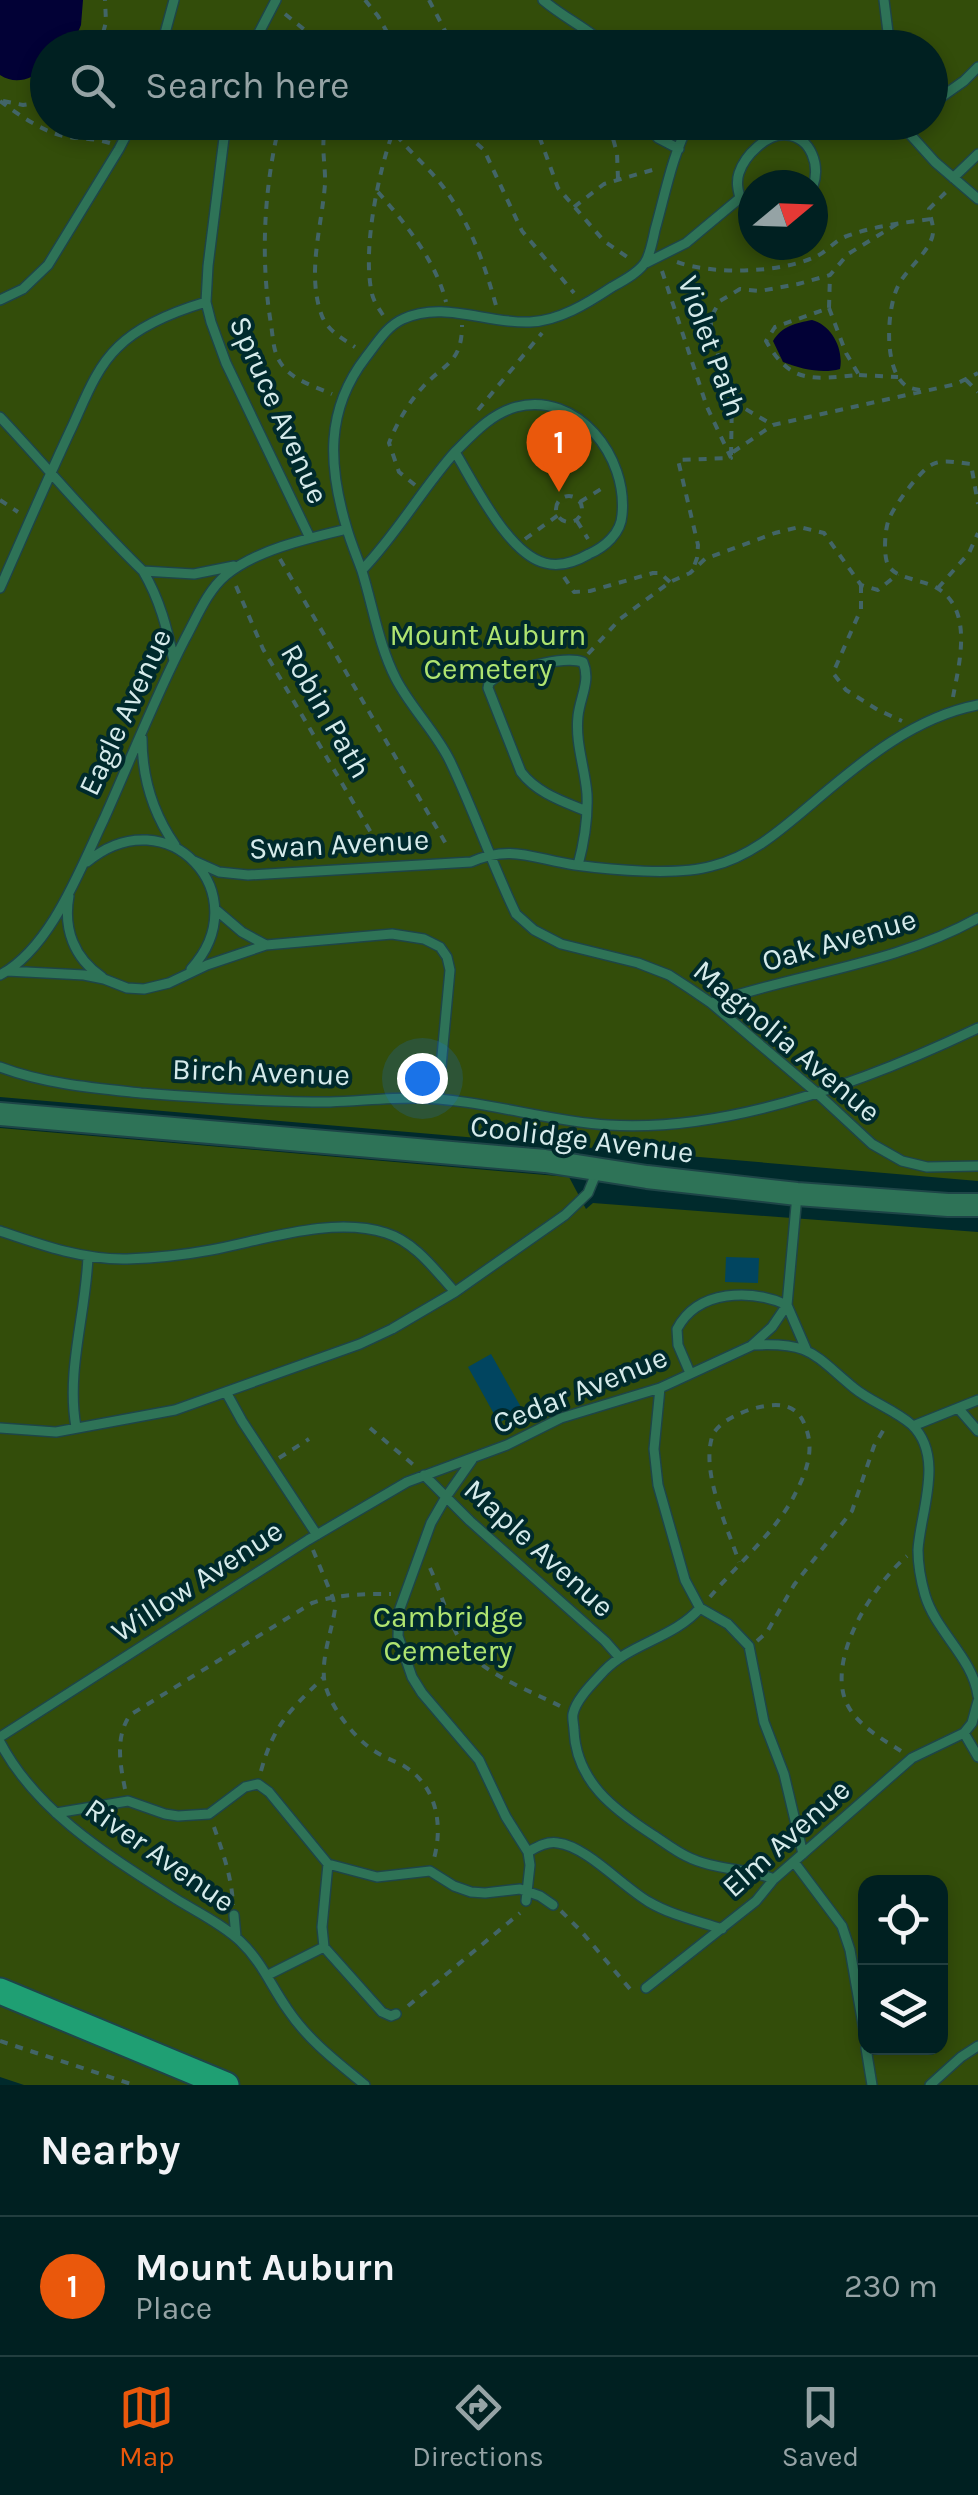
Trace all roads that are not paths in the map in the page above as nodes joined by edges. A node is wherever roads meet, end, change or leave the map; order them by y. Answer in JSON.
{"nodes":[{"id":1,"x":174,"y":0,"type":"edge"},
{"id":2,"x":543,"y":0,"type":"edge"},
{"id":3,"x":884,"y":0,"type":"edge"},
{"id":4,"x":275,"y":3,"type":"edge"},
{"id":5,"x":166,"y":30,"type":"edge"},
{"id":6,"x":260,"y":30,"type":"edge"},
{"id":7,"x":586,"y":30,"type":"edge"},
{"id":8,"x":888,"y":30,"type":"edge"},
{"id":9,"x":978,"y":67,"type":"edge"},
{"id":10,"x":948,"y":92,"type":"edge"},
{"id":11,"x":123,"y":140,"type":"edge"},
{"id":12,"x":224,"y":140,"type":"edge"},
{"id":13,"x":662,"y":140,"type":"edge"},
{"id":14,"x":682,"y":140,"type":"edge"},
{"id":15,"x":771,"y":140,"type":"edge"},
{"id":16,"x":800,"y":140,"type":"edge"},
{"id":17,"x":914,"y":140,"type":"edge"},
{"id":18,"x":679,"y":148,"type":"junction"},
{"id":19,"x":978,"y":154,"type":"edge"},
{"id":20,"x":740,"y":170,"type":"edge"},
{"id":21,"x":817,"y":170,"type":"edge"},
{"id":22,"x":955,"y":180,"type":"junction"},
{"id":23,"x":978,"y":199,"type":"edge"},
{"id":24,"x":738,"y":200,"type":"edge"},
{"id":25,"x":651,"y":261,"type":"junction"},
{"id":26,"x":0,"y":300,"type":"edge"},
{"id":27,"x":206,"y":302,"type":"junction"},
{"id":28,"x":0,"y":416,"type":"edge"},
{"id":29,"x":456,"y":452,"type":"junction"},
{"id":30,"x":51,"y":472,"type":"junction"},
{"id":31,"x":346,"y":529,"type":"junction"},
{"id":32,"x":310,"y":538,"type":"junction"},
{"id":33,"x":242,"y":564,"type":"junction"},
{"id":34,"x":143,"y":570,"type":"junction"},
{"id":35,"x":362,"y":570,"type":"junction"},
{"id":36,"x":0,"y":588,"type":"edge"},
{"id":37,"x":174,"y":661,"type":"junction"},
{"id":38,"x":978,"y":706,"type":"edge"},
{"id":39,"x":142,"y":735,"type":"junction"},
{"id":40,"x":586,"y":812,"type":"junction"},
{"id":41,"x":177,"y":849,"type":"junction"},
{"id":42,"x":490,"y":854,"type":"junction"},
{"id":43,"x":192,"y":860,"type":"junction"},
{"id":44,"x":578,"y":865,"type":"junction"},
{"id":45,"x":80,"y":871,"type":"junction"},
{"id":46,"x":72,"y":884,"type":"junction"},
{"id":47,"x":216,"y":909,"type":"junction"},
{"id":48,"x":978,"y":918,"type":"edge"},
{"id":49,"x":266,"y":945,"type":"junction"},
{"id":50,"x":4,"y":973,"type":"edge"},
{"id":51,"x":181,"y":977,"type":"junction"},
{"id":52,"x":104,"y":979,"type":"junction"},
{"id":53,"x":711,"y":1003,"type":"junction"},
{"id":54,"x":978,"y":1028,"type":"edge"},
{"id":55,"x":0,"y":1067,"type":"edge"},
{"id":56,"x":816,"y":1093,"type":"junction"},
{"id":57,"x":438,"y":1098,"type":"junction"},
{"id":58,"x":0,"y":1114,"type":"edge"},
{"id":59,"x":978,"y":1166,"type":"edge"},
{"id":60,"x":598,"y":1169,"type":"junction"},
{"id":61,"x":797,"y":1194,"type":"junction"},
{"id":62,"x":978,"y":1205,"type":"edge"},
{"id":63,"x":0,"y":1230,"type":"edge"},
{"id":64,"x":88,"y":1256,"type":"junction"},
{"id":65,"x":455,"y":1292,"type":"junction"},
{"id":66,"x":788,"y":1306,"type":"junction"},
{"id":67,"x":751,"y":1346,"type":"junction"},
{"id":68,"x":806,"y":1349,"type":"junction"},
{"id":69,"x":690,"y":1373,"type":"junction"},
{"id":70,"x":660,"y":1388,"type":"junction"},
{"id":71,"x":226,"y":1392,"type":"junction"},
{"id":72,"x":978,"y":1400,"type":"edge"},
{"id":73,"x":958,"y":1408,"type":"junction"},
{"id":74,"x":912,"y":1426,"type":"junction"},
{"id":75,"x":76,"y":1427,"type":"junction"},
{"id":76,"x":0,"y":1428,"type":"edge"},
{"id":77,"x":978,"y":1431,"type":"edge"},
{"id":78,"x":473,"y":1460,"type":"junction"},
{"id":79,"x":424,"y":1475,"type":"junction"},
{"id":80,"x":446,"y":1497,"type":"junction"},
{"id":81,"x":312,"y":1537,"type":"junction"},
{"id":82,"x":700,"y":1608,"type":"junction"},
{"id":83,"x":620,"y":1658,"type":"junction"},
{"id":84,"x":978,"y":1699,"type":"edge"},
{"id":85,"x":964,"y":1732,"type":"junction"},
{"id":86,"x":0,"y":1740,"type":"edge"},
{"id":87,"x":978,"y":1757,"type":"edge"},
{"id":88,"x":56,"y":1813,"type":"junction"},
{"id":89,"x":528,"y":1852,"type":"junction"},
{"id":90,"x":803,"y":1854,"type":"junction"},
{"id":91,"x":794,"y":1862,"type":"junction"},
{"id":92,"x":328,"y":1864,"type":"junction"},
{"id":93,"x":774,"y":1880,"type":"junction"},
{"id":94,"x":527,"y":1896,"type":"junction"},
{"id":95,"x":554,"y":1905,"type":"road end"},
{"id":96,"x":234,"y":1915,"type":"road end"},
{"id":97,"x":722,"y":1929,"type":"junction"},
{"id":98,"x":236,"y":1937,"type":"junction"},
{"id":99,"x":324,"y":1947,"type":"junction"},
{"id":100,"x":268,"y":1975,"type":"junction"},
{"id":101,"x":646,"y":1988,"type":"road end"},
{"id":102,"x":0,"y":1990,"type":"edge"},
{"id":103,"x":858,"y":1998,"type":"edge"},
{"id":104,"x":396,"y":2014,"type":"road end"},
{"id":105,"x":978,"y":2046,"type":"edge"},
{"id":106,"x":868,"y":2055,"type":"edge"},
{"id":107,"x":226,"y":2085,"type":"edge"},
{"id":108,"x":365,"y":2085,"type":"edge"},
{"id":109,"x":872,"y":2085,"type":"edge"},
{"id":110,"x":930,"y":2085,"type":"edge"}],
"edges":[{"from":1,"to":5,"type":"lane"},
{"from":2,"to":7,"type":"lane"},
{"from":3,"to":8,"type":"lane"},
{"from":4,"to":6,"type":"lane"},
{"from":9,"to":10,"type":"lane"},
{"from":11,"to":26,"type":"lane"},
{"from":12,"to":27,"type":"lane","name":"Spruce Avenue"},
{"from":13,"to":18,"type":"lane"},
{"from":14,"to":18,"type":"lane"},
{"from":15,"to":20,"type":"lane"},
{"from":16,"to":21,"type":"lane"},
{"from":17,"to":22,"type":"lane"},
{"from":18,"to":25,"type":"lane"},
{"from":19,"to":22,"type":"lane"},
{"from":22,"to":23,"type":"lane"},
{"from":24,"to":25,"type":"lane"},
{"from":25,"to":31,"type":"lane","name":"Magnolia Avenue"},
{"from":27,"to":30,"type":"lane"},
{"from":27,"to":32,"type":"lane","name":"Spruce Avenue"},
{"from":28,"to":30,"type":"lane"},
{"from":29,"to":29,"type":"lane"},
{"from":29,"to":35,"type":"lane"},
{"from":30,"to":34,"type":"lane"},
{"from":30,"to":36,"type":"lane"},
{"from":31,"to":32,"type":"lane","name":"Eagle Avenue"},
{"from":31,"to":35,"type":"lane","name":"Magnolia Avenue"},
{"from":32,"to":33,"type":"lane","name":"Eagle Avenue"},
{"from":33,"to":34,"type":"lane"},
{"from":33,"to":37,"type":"lane","name":"Eagle Avenue"},
{"from":34,"to":37,"type":"lane"},
{"from":35,"to":42,"type":"lane","name":"Magnolia Avenue"},
{"from":37,"to":39,"type":"lane","name":"Eagle Avenue"},
{"from":38,"to":44,"type":"lane","name":"Swan Avenue"},
{"from":39,"to":41,"type":"lane"},
{"from":39,"to":45,"type":"lane","name":"Eagle Avenue"},
{"from":40,"to":40,"type":"lane"},
{"from":40,"to":44,"type":"lane"},
{"from":41,"to":43,"type":"lane"},
{"from":41,"to":45,"type":"lane"},
{"from":42,"to":43,"type":"lane","name":"Swan Avenue"},
{"from":42,"to":44,"type":"lane","name":"Swan Avenue"},
{"from":42,"to":53,"type":"lane","name":"Magnolia Avenue"},
{"from":43,"to":47,"type":"lane"},
{"from":45,"to":46,"type":"lane","name":"Eagle Avenue"},
{"from":46,"to":50,"type":"lane","name":"Eagle Avenue"},
{"from":46,"to":52,"type":"lane"},
{"from":47,"to":49,"type":"lane"},
{"from":47,"to":51,"type":"lane"},
{"from":48,"to":53,"type":"lane","name":"Oak Avenue"},
{"from":49,"to":51,"type":"lane"},
{"from":49,"to":57,"type":"lane"},
{"from":50,"to":52,"type":"lane"},
{"from":51,"to":52,"type":"lane"},
{"from":53,"to":56,"type":"lane","name":"Magnolia Avenue"},
{"from":54,"to":56,"type":"lane","name":"Birch Avenue"},
{"from":55,"to":57,"type":"lane","name":"Birch Avenue"},
{"from":56,"to":57,"type":"lane","name":"Birch Avenue"},
{"from":56,"to":59,"type":"lane","name":"Magnolia Avenue"},
{"from":58,"to":60,"type":"street","name":"Coolidge Avenue"},
{"from":60,"to":61,"type":"street","name":"Coolidge Avenue"},
{"from":60,"to":65,"type":"lane"},
{"from":61,"to":62,"type":"street","name":"Coolidge Avenue"},
{"from":61,"to":66,"type":"lane"},
{"from":63,"to":64,"type":"lane"},
{"from":64,"to":65,"type":"lane"},
{"from":64,"to":75,"type":"lane"},
{"from":65,"to":71,"type":"lane"},
{"from":66,"to":67,"type":"lane"},
{"from":66,"to":68,"type":"lane"},
{"from":66,"to":69,"type":"lane"},
{"from":67,"to":68,"type":"lane"},
{"from":67,"to":69,"type":"lane","name":"Cedar Avenue"},
{"from":68,"to":74,"type":"lane"},
{"from":69,"to":70,"type":"lane","name":"Cedar Avenue"},
{"from":70,"to":78,"type":"lane","name":"Cedar Avenue"},
{"from":70,"to":82,"type":"lane"},
{"from":71,"to":75,"type":"lane"},
{"from":71,"to":81,"type":"lane"},
{"from":72,"to":73,"type":"lane"},
{"from":73,"to":74,"type":"lane"},
{"from":73,"to":77,"type":"lane"},
{"from":74,"to":84,"type":"lane"},
{"from":75,"to":76,"type":"lane"},
{"from":78,"to":79,"type":"lane","name":"Cedar Avenue"},
{"from":78,"to":80,"type":"lane"},
{"from":79,"to":80,"type":"lane","name":"Maple Avenue"},
{"from":79,"to":81,"type":"lane","name":"Willow Avenue"},
{"from":80,"to":83,"type":"lane","name":"Maple Avenue"},
{"from":80,"to":89,"type":"lane"},
{"from":81,"to":86,"type":"lane","name":"Willow Avenue"},
{"from":82,"to":83,"type":"lane"},
{"from":82,"to":90,"type":"lane"},
{"from":83,"to":93,"type":"lane"},
{"from":84,"to":85,"type":"lane"},
{"from":85,"to":87,"type":"lane"},
{"from":85,"to":90,"type":"lane","name":"Elm Avenue"},
{"from":86,"to":88,"type":"lane","name":"River Avenue"},
{"from":88,"to":92,"type":"lane","name":"River Avenue"},
{"from":88,"to":98,"type":"lane","name":"River Avenue"},
{"from":89,"to":94,"type":"lane"},
{"from":89,"to":97,"type":"lane"},
{"from":90,"to":91,"type":"lane","name":"Elm Avenue"},
{"from":91,"to":93,"type":"lane","name":"Elm Avenue"},
{"from":91,"to":103,"type":"lane"},
{"from":92,"to":94,"type":"lane"},
{"from":92,"to":99,"type":"lane"},
{"from":93,"to":97,"type":"lane","name":"Elm Avenue"},
{"from":94,"to":95,"type":"lane"},
{"from":96,"to":98,"type":"lane","name":"River Avenue"},
{"from":97,"to":101,"type":"lane","name":"Elm Avenue"},
{"from":98,"to":100,"type":"lane","name":"River Avenue"},
{"from":99,"to":100,"type":"lane"},
{"from":99,"to":104,"type":"lane"},
{"from":100,"to":108,"type":"lane","name":"River Avenue"},
{"from":102,"to":107,"type":"main road"},
{"from":105,"to":110,"type":"lane"},
{"from":106,"to":109,"type":"lane"}]}
